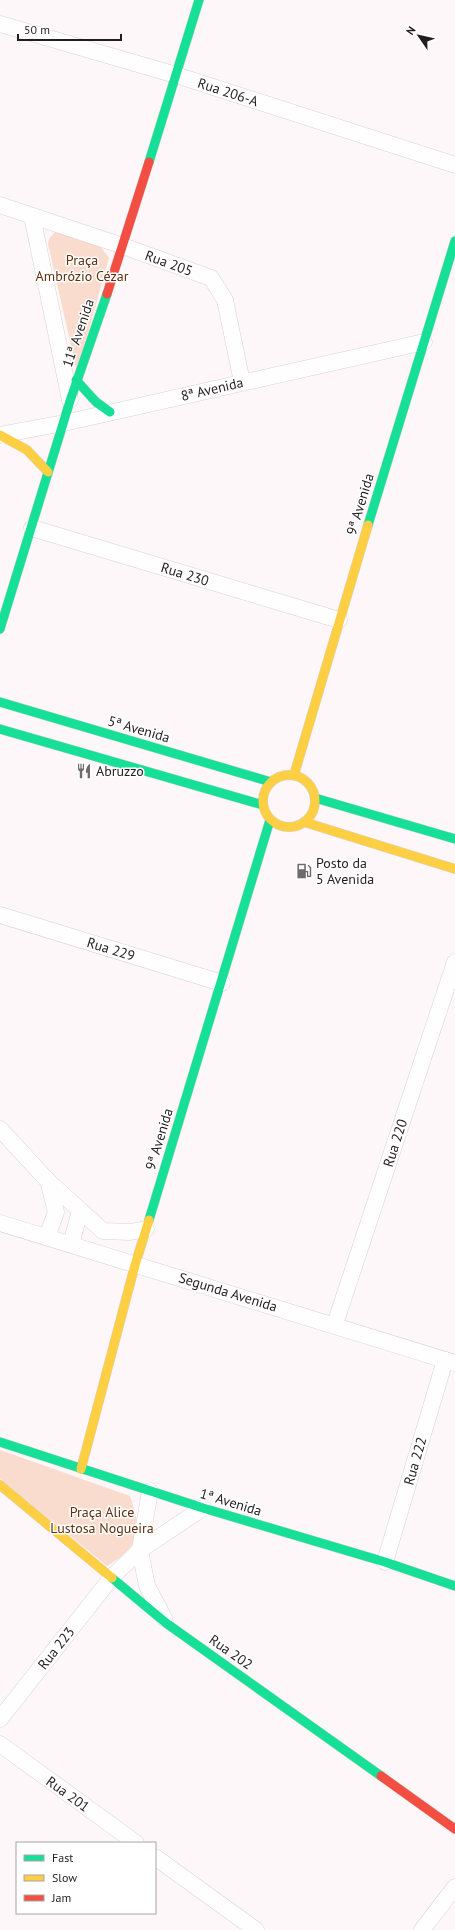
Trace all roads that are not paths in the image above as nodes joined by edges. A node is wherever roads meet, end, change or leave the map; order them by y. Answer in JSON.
{"nodes":[{"id":1,"x":199,"y":0,"type":"edge"},
{"id":2,"x":0,"y":24,"type":"edge"},
{"id":3,"x":176,"y":75,"type":"junction"},
{"id":4,"x":455,"y":165,"type":"edge"},
{"id":5,"x":0,"y":205,"type":"edge"},
{"id":6,"x":32,"y":216,"type":"junction"},
{"id":7,"x":455,"y":241,"type":"edge"},
{"id":8,"x":123,"y":246,"type":"junction"},
{"id":9,"x":424,"y":342,"type":"junction"},
{"id":10,"x":76,"y":380,"type":"junction"},
{"id":11,"x":242,"y":382,"type":"junction"},
{"id":12,"x":70,"y":401,"type":"junction"},
{"id":13,"x":110,"y":412,"type":"junction"},
{"id":14,"x":64,"y":424,"type":"junction"},
{"id":15,"x":0,"y":435,"type":"edge"},
{"id":16,"x":48,"y":472,"type":"junction"},
{"id":17,"x":32,"y":528,"type":"junction"},
{"id":18,"x":339,"y":620,"type":"junction"},
{"id":19,"x":0,"y":629,"type":"edge"},
{"id":20,"x":0,"y":702,"type":"edge"},
{"id":21,"x":0,"y":728,"type":"edge"},
{"id":22,"x":294,"y":775,"type":"junction"},
{"id":23,"x":271,"y":782,"type":"junction"},
{"id":24,"x":315,"y":798,"type":"junction"},
{"id":25,"x":263,"y":805,"type":"junction"},
{"id":26,"x":270,"y":820,"type":"junction"},
{"id":27,"x":304,"y":822,"type":"junction"},
{"id":28,"x":455,"y":839,"type":"edge"},
{"id":29,"x":455,"y":869,"type":"edge"},
{"id":30,"x":0,"y":915,"type":"edge"},
{"id":31,"x":455,"y":962,"type":"edge"},
{"id":32,"x":222,"y":983,"type":"junction"},
{"id":33,"x":0,"y":1129,"type":"edge"},
{"id":34,"x":48,"y":1181,"type":"junction"},
{"id":35,"x":80,"y":1211,"type":"junction"},
{"id":36,"x":0,"y":1222,"type":"edge"},
{"id":37,"x":146,"y":1229,"type":"junction"},
{"id":38,"x":47,"y":1237,"type":"junction"},
{"id":39,"x":71,"y":1244,"type":"junction"},
{"id":40,"x":135,"y":1264,"type":"junction"},
{"id":41,"x":334,"y":1324,"type":"junction"},
{"id":42,"x":450,"y":1361,"type":"edge"},
{"id":43,"x":0,"y":1442,"type":"edge"},
{"id":44,"x":81,"y":1469,"type":"junction"},
{"id":45,"x":0,"y":1486,"type":"edge"},
{"id":46,"x":150,"y":1491,"type":"junction"},
{"id":47,"x":203,"y":1508,"type":"junction"},
{"id":48,"x":140,"y":1550,"type":"junction"},
{"id":49,"x":385,"y":1562,"type":"junction"},
{"id":50,"x":112,"y":1576,"type":"junction"},
{"id":51,"x":455,"y":1586,"type":"edge"},
{"id":52,"x":166,"y":1624,"type":"junction"},
{"id":53,"x":0,"y":1719,"type":"edge"},
{"id":54,"x":0,"y":1744,"type":"edge"},
{"id":55,"x":455,"y":1829,"type":"edge"},
{"id":56,"x":135,"y":1842,"type":"edge"},
{"id":57,"x":156,"y":1858,"type":"edge"},
{"id":58,"x":455,"y":1887,"type":"edge"},
{"id":59,"x":256,"y":1930,"type":"edge"},
{"id":60,"x":422,"y":1930,"type":"edge"}],
"edges":[{"from":1,"to":3,"type":"street","name":"11ª Avenida"},
{"from":2,"to":3,"type":"street","name":"Rua 206-A"},
{"from":3,"to":4,"type":"street","name":"Rua 206-A"},
{"from":3,"to":8,"type":"street","name":"11ª Avenida"},
{"from":5,"to":6,"type":"street","name":"Rua 205"},
{"from":6,"to":8,"type":"street","name":"Rua 205"},
{"from":6,"to":12,"type":"street"},
{"from":7,"to":9,"type":"street","name":"9ª Avenida"},
{"from":8,"to":10,"type":"street","name":"11ª Avenida"},
{"from":8,"to":11,"type":"street","name":"Rua 205"},
{"from":9,"to":11,"type":"street","name":"8ª Avenida"},
{"from":9,"to":18,"type":"street","name":"9ª Avenida"},
{"from":10,"to":12,"type":"street","name":"11ª Avenida"},
{"from":10,"to":13,"type":"street"},
{"from":11,"to":13,"type":"street","name":"8ª Avenida"},
{"from":12,"to":14,"type":"street","name":"11ª Avenida"},
{"from":13,"to":14,"type":"street","name":"8ª Avenida"},
{"from":14,"to":15,"type":"street","name":"8ª Avenida"},
{"from":14,"to":16,"type":"street","name":"11ª Avenida"},
{"from":15,"to":16,"type":"street"},
{"from":16,"to":17,"type":"street","name":"11ª Avenida"},
{"from":17,"to":18,"type":"street","name":"Rua 230"},
{"from":17,"to":19,"type":"street","name":"11ª Avenida"},
{"from":18,"to":22,"type":"street","name":"9ª Avenida"},
{"from":20,"to":23,"type":"street","name":"5ª Avenida"},
{"from":21,"to":25,"type":"street"},
{"from":22,"to":23,"type":"street"},
{"from":22,"to":24,"type":"street"},
{"from":23,"to":25,"type":"street"},
{"from":24,"to":27,"type":"street"},
{"from":24,"to":28,"type":"street"},
{"from":25,"to":26,"type":"street"},
{"from":26,"to":27,"type":"street"},
{"from":26,"to":32,"type":"street","name":"9ª Avenida"},
{"from":27,"to":29,"type":"street"},
{"from":30,"to":32,"type":"street","name":"Rua 229"},
{"from":31,"to":41,"type":"street","name":"Rua 220"},
{"from":32,"to":37,"type":"street","name":"9ª Avenida"},
{"from":33,"to":34,"type":"street"},
{"from":34,"to":35,"type":"street"},
{"from":34,"to":38,"type":"street"},
{"from":35,"to":37,"type":"street"},
{"from":35,"to":39,"type":"street"},
{"from":36,"to":38,"type":"street","name":"Segunda Avenida"},
{"from":37,"to":40,"type":"street","name":"9ª Avenida"},
{"from":38,"to":39,"type":"street","name":"Segunda Avenida"},
{"from":39,"to":40,"type":"street","name":"Segunda Avenida"},
{"from":40,"to":41,"type":"street","name":"Segunda Avenida"},
{"from":40,"to":44,"type":"street","name":"9ª Avenida"},
{"from":41,"to":42,"type":"street","name":"Segunda Avenida"},
{"from":42,"to":49,"type":"street","name":"Rua 222"},
{"from":43,"to":44,"type":"street","name":"1ª Avenida"},
{"from":44,"to":46,"type":"street","name":"1ª Avenida"},
{"from":45,"to":50,"type":"street","name":"Rua 202"},
{"from":46,"to":47,"type":"street","name":"1ª Avenida"},
{"from":46,"to":48,"type":"street"},
{"from":47,"to":48,"type":"street","name":"Rua 223"},
{"from":47,"to":49,"type":"street","name":"1ª Avenida"},
{"from":48,"to":50,"type":"street","name":"Rua 223"},
{"from":48,"to":52,"type":"street"},
{"from":49,"to":51,"type":"street","name":"1ª Avenida"},
{"from":50,"to":52,"type":"street","name":"Rua 202"},
{"from":50,"to":53,"type":"street","name":"Rua 223"},
{"from":52,"to":55,"type":"street","name":"Rua 202"},
{"from":54,"to":56,"type":"street","name":"Rua 201"},
{"from":57,"to":59,"type":"street"},
{"from":58,"to":60,"type":"street"}]}
